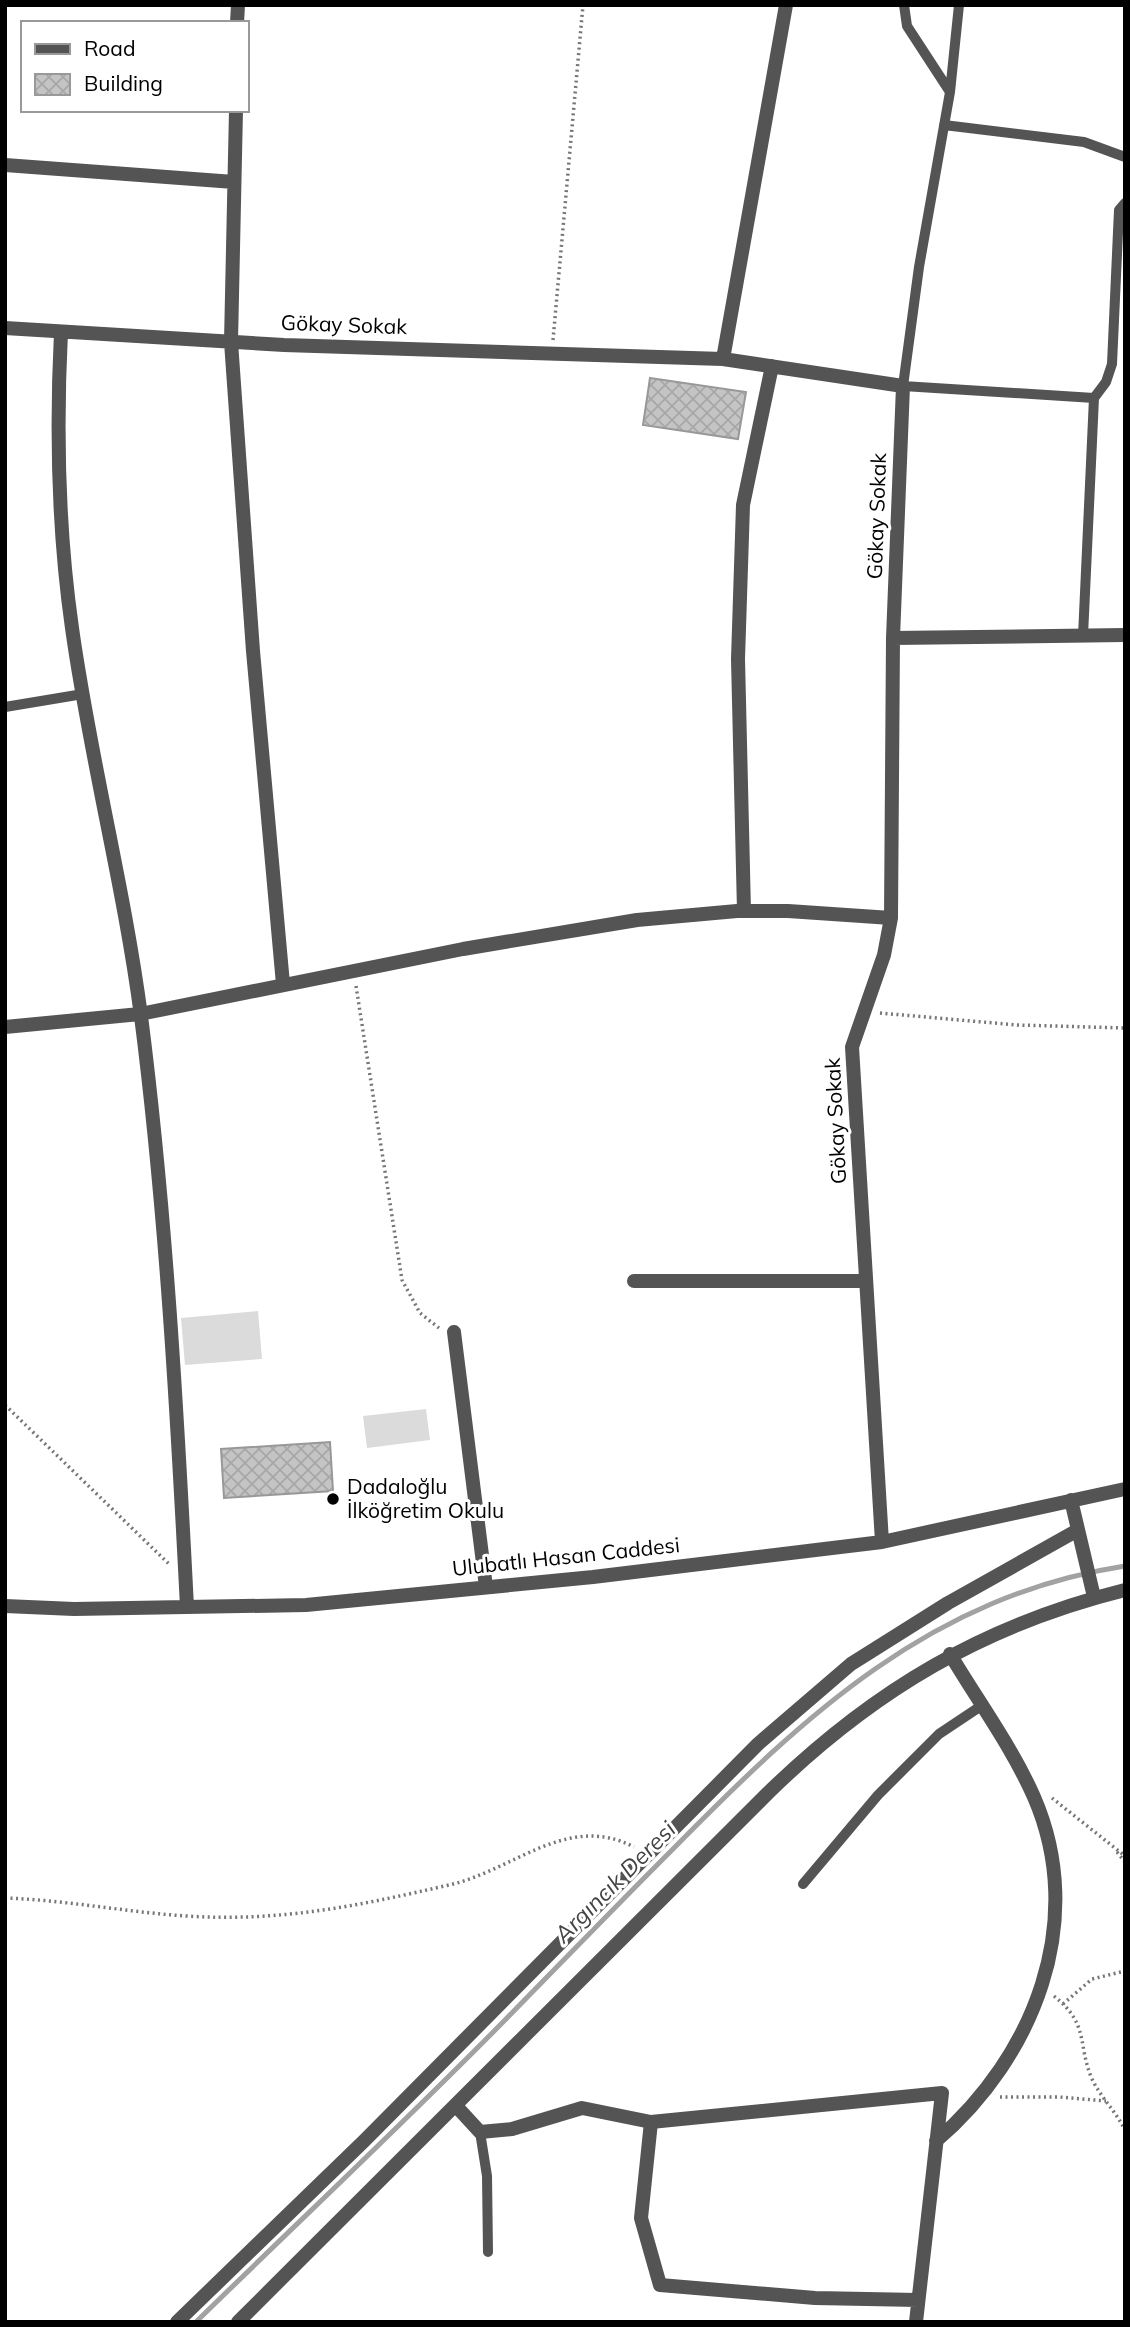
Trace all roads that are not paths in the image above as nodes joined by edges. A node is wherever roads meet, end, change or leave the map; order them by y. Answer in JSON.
{"nodes":[{"id":1,"x":786,"y":5,"type":"edge"},
{"id":2,"x":904,"y":5,"type":"edge"},
{"id":3,"x":959,"y":5,"type":"edge"},
{"id":4,"x":950,"y":92,"type":"junction"},
{"id":5,"x":236,"y":112,"type":"edge"},
{"id":6,"x":944,"y":125,"type":"junction"},
{"id":7,"x":1125,"y":157,"type":"edge"},
{"id":8,"x":5,"y":165,"type":"edge"},
{"id":9,"x":234,"y":182,"type":"junction"},
{"id":10,"x":1125,"y":204,"type":"edge"},
{"id":11,"x":5,"y":328,"type":"edge"},
{"id":12,"x":61,"y":332,"type":"junction"},
{"id":13,"x":231,"y":342,"type":"junction"},
{"id":14,"x":723,"y":359,"type":"junction"},
{"id":15,"x":772,"y":366,"type":"junction"},
{"id":16,"x":903,"y":386,"type":"junction"},
{"id":17,"x":1094,"y":398,"type":"junction"},
{"id":18,"x":1125,"y":635,"type":"edge"},
{"id":19,"x":1083,"y":636,"type":"junction"},
{"id":20,"x":893,"y":638,"type":"junction"},
{"id":21,"x":82,"y":694,"type":"junction"},
{"id":22,"x":5,"y":707,"type":"edge"},
{"id":23,"x":744,"y":911,"type":"junction"},
{"id":24,"x":891,"y":918,"type":"junction"},
{"id":25,"x":283,"y":984,"type":"junction"},
{"id":26,"x":141,"y":1014,"type":"junction"},
{"id":27,"x":5,"y":1027,"type":"edge"},
{"id":28,"x":634,"y":1280,"type":"dead end"},
{"id":29,"x":866,"y":1281,"type":"junction"},
{"id":30,"x":454,"y":1332,"type":"road end"},
{"id":31,"x":1125,"y":1489,"type":"edge"},
{"id":32,"x":1071,"y":1500,"type":"junction"},
{"id":33,"x":1078,"y":1530,"type":"junction"},
{"id":34,"x":883,"y":1542,"type":"junction"},
{"id":35,"x":486,"y":1587,"type":"junction"},
{"id":36,"x":1125,"y":1590,"type":"edge"},
{"id":37,"x":1094,"y":1597,"type":"junction"},
{"id":38,"x":5,"y":1606,"type":"edge"},
{"id":39,"x":187,"y":1607,"type":"junction"},
{"id":40,"x":950,"y":1654,"type":"junction"},
{"id":41,"x":981,"y":1706,"type":"junction"},
{"id":42,"x":803,"y":1884,"type":"dead end"},
{"id":43,"x":457,"y":2107,"type":"junction"},
{"id":44,"x":651,"y":2122,"type":"junction"},
{"id":45,"x":480,"y":2132,"type":"junction"},
{"id":46,"x":936,"y":2141,"type":"junction"},
{"id":47,"x":488,"y":2252,"type":"dead end"},
{"id":48,"x":918,"y":2300,"type":"junction"},
{"id":49,"x":177,"y":2322,"type":"edge"},
{"id":50,"x":238,"y":2322,"type":"edge"},
{"id":51,"x":916,"y":2322,"type":"edge"}],
"edges":[{"from":1,"to":14,"type":"street"},
{"from":2,"to":4,"type":"lane"},
{"from":3,"to":4,"type":"lane"},
{"from":4,"to":6,"type":"lane"},
{"from":5,"to":9,"type":"street"},
{"from":6,"to":7,"type":"lane"},
{"from":6,"to":16,"type":"lane"},
{"from":8,"to":9,"type":"street"},
{"from":9,"to":13,"type":"street"},
{"from":10,"to":17,"type":"lane"},
{"from":11,"to":12,"type":"street","name":"Gökay Sokak"},
{"from":12,"to":13,"type":"street","name":"Gökay Sokak"},
{"from":12,"to":21,"type":"street"},
{"from":13,"to":14,"type":"street","name":"Gökay Sokak"},
{"from":13,"to":25,"type":"street"},
{"from":14,"to":15,"type":"street","name":"Gökay Sokak"},
{"from":15,"to":16,"type":"street","name":"Gökay Sokak"},
{"from":15,"to":23,"type":"street"},
{"from":16,"to":17,"type":"lane"},
{"from":16,"to":20,"type":"street","name":"Gökay Sokak"},
{"from":17,"to":19,"type":"lane"},
{"from":18,"to":19,"type":"street"},
{"from":19,"to":20,"type":"street"},
{"from":20,"to":24,"type":"street","name":"Gökay Sokak"},
{"from":21,"to":22,"type":"lane"},
{"from":21,"to":26,"type":"street"},
{"from":23,"to":24,"type":"street"},
{"from":23,"to":25,"type":"street"},
{"from":24,"to":29,"type":"street","name":"Gökay Sokak"},
{"from":25,"to":26,"type":"street"},
{"from":26,"to":27,"type":"street"},
{"from":26,"to":39,"type":"street"},
{"from":28,"to":29,"type":"street"},
{"from":29,"to":34,"type":"street","name":"Gökay Sokak"},
{"from":30,"to":35,"type":"street"},
{"from":31,"to":32,"type":"street","name":"Ulubatlı Hasan Caddesi"},
{"from":32,"to":33,"type":"street"},
{"from":32,"to":34,"type":"street","name":"Ulubatlı Hasan Caddesi"},
{"from":33,"to":37,"type":"street"},
{"from":33,"to":49,"type":"street"},
{"from":34,"to":35,"type":"street","name":"Ulubatlı Hasan Caddesi"},
{"from":35,"to":39,"type":"street","name":"Ulubatlı Hasan Caddesi"},
{"from":36,"to":37,"type":"street"},
{"from":37,"to":40,"type":"street"},
{"from":38,"to":39,"type":"street","name":"Ulubatlı Hasan Caddesi"},
{"from":40,"to":41,"type":"street"},
{"from":40,"to":43,"type":"street"},
{"from":41,"to":42,"type":"lane"},
{"from":41,"to":46,"type":"street"},
{"from":43,"to":45,"type":"street"},
{"from":43,"to":50,"type":"street"},
{"from":44,"to":45,"type":"street"},
{"from":44,"to":46,"type":"street"},
{"from":44,"to":48,"type":"street"},
{"from":45,"to":47,"type":"lane"},
{"from":46,"to":48,"type":"street"},
{"from":48,"to":51,"type":"street"}]}
